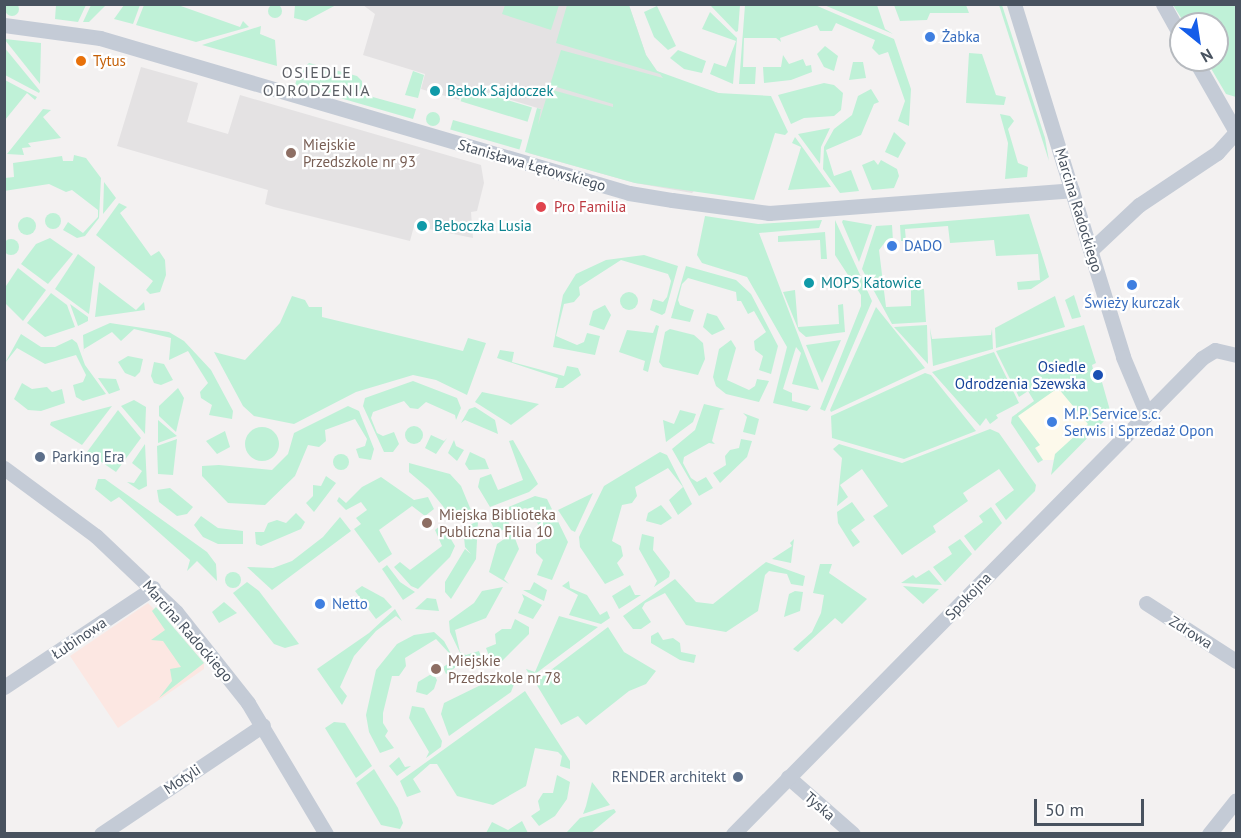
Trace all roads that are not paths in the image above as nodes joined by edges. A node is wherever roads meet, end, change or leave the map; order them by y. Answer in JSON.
{"nodes":[{"id":1,"x":1014,"y":4,"type":"edge"},
{"id":2,"x":4,"y":26,"type":"edge"},
{"id":3,"x":1202,"y":72,"type":"edge"},
{"id":4,"x":1236,"y":132,"type":"edge"},
{"id":5,"x":1072,"y":190,"type":"junction"},
{"id":6,"x":1091,"y":250,"type":"junction"},
{"id":7,"x":1236,"y":355,"type":"edge"},
{"id":8,"x":1147,"y":414,"type":"junction"},
{"id":9,"x":4,"y":468,"type":"edge"},
{"id":10,"x":153,"y":588,"type":"junction"},
{"id":11,"x":1146,"y":603,"type":"dead end"},
{"id":12,"x":1236,"y":661,"type":"edge"},
{"id":13,"x":4,"y":687,"type":"edge"},
{"id":14,"x":263,"y":725,"type":"junction"},
{"id":15,"x":788,"y":777,"type":"junction"},
{"id":16,"x":1236,"y":800,"type":"edge"},
{"id":17,"x":101,"y":834,"type":"edge"},
{"id":18,"x":326,"y":834,"type":"edge"},
{"id":19,"x":733,"y":834,"type":"edge"},
{"id":20,"x":853,"y":834,"type":"edge"},
{"id":21,"x":1209,"y":834,"type":"edge"}],
"edges":[{"from":1,"to":5,"type":"street","name":"Marcina Radockiego"},
{"from":2,"to":5,"type":"street","name":"Stanisława Łętowskiego"},
{"from":3,"to":4,"type":"street"},
{"from":4,"to":6,"type":"street"},
{"from":5,"to":6,"type":"street","name":"Marcina Radockiego"},
{"from":6,"to":8,"type":"street","name":"Marcina Radockiego"},
{"from":7,"to":8,"type":"street","name":"Spokojna"},
{"from":8,"to":15,"type":"street","name":"Spokojna"},
{"from":9,"to":10,"type":"street","name":"Marcina Radockiego"},
{"from":10,"to":13,"type":"street","name":"Łubinowa"},
{"from":10,"to":14,"type":"street","name":"Marcina Radockiego"},
{"from":11,"to":12,"type":"street","name":"Zdrowa"},
{"from":14,"to":17,"type":"street","name":"Motyli"},
{"from":14,"to":18,"type":"street","name":"Marcina Radockiego"},
{"from":15,"to":19,"type":"street","name":"Spokojna"},
{"from":15,"to":20,"type":"street","name":"Tyska"},
{"from":16,"to":21,"type":"street"}]}
